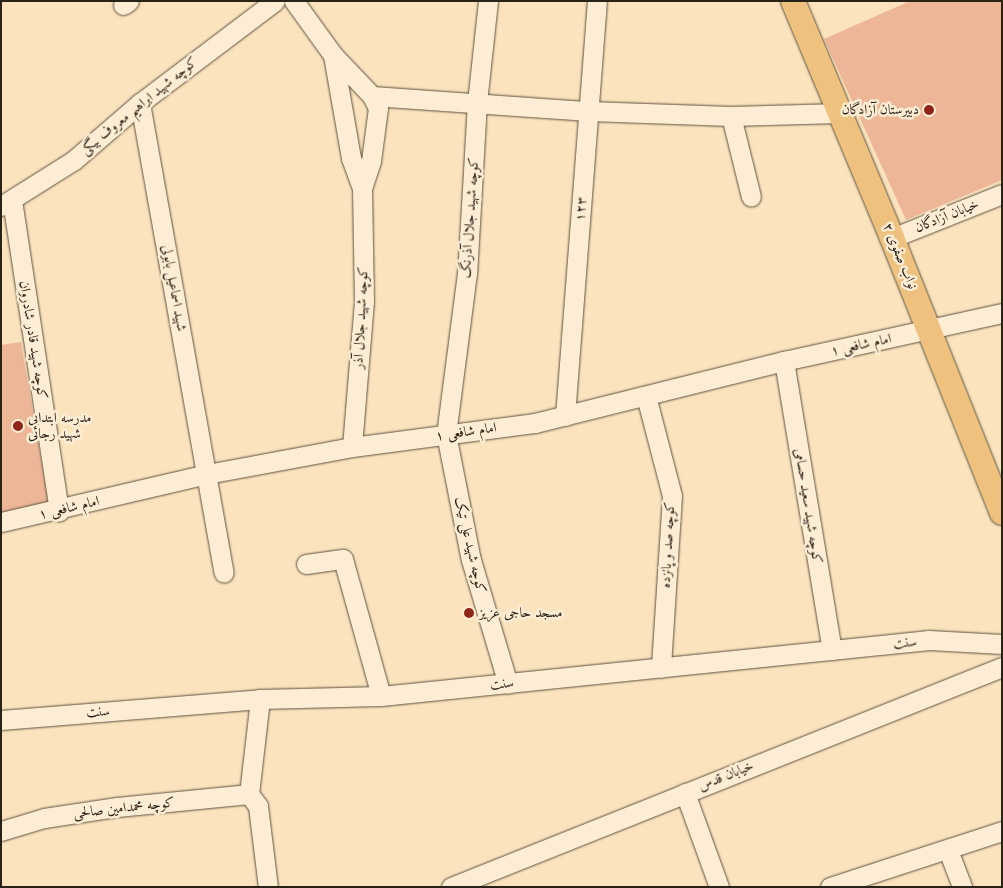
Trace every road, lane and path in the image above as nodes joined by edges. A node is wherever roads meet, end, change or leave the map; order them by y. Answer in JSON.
{"nodes":[{"id":1,"x":275,"y":1,"type":"edge"},
{"id":2,"x":294,"y":1,"type":"edge"},
{"id":3,"x":488,"y":1,"type":"edge"},
{"id":4,"x":597,"y":1,"type":"edge"},
{"id":5,"x":793,"y":1,"type":"edge"},
{"id":6,"x":334,"y":54,"type":"junction"},
{"id":7,"x":372,"y":96,"type":"junction"},
{"id":8,"x":477,"y":102,"type":"junction"},
{"id":9,"x":140,"y":103,"type":"junction"},
{"id":10,"x":588,"y":111,"type":"junction"},
{"id":11,"x":840,"y":113,"type":"junction"},
{"id":12,"x":731,"y":116,"type":"junction"},
{"id":13,"x":362,"y":188,"type":"junction"},
{"id":14,"x":1002,"y":194,"type":"edge"},
{"id":15,"x":752,"y":197,"type":"dead end"},
{"id":16,"x":7,"y":203,"type":"edge"},
{"id":17,"x":892,"y":238,"type":"junction"},
{"id":18,"x":1002,"y":313,"type":"edge"},
{"id":19,"x":929,"y":330,"type":"junction"},
{"id":20,"x":784,"y":362,"type":"junction"},
{"id":21,"x":646,"y":396,"type":"junction"},
{"id":22,"x":564,"y":416,"type":"junction"},
{"id":23,"x":446,"y":434,"type":"junction"},
{"id":24,"x":352,"y":448,"type":"junction"},
{"id":25,"x":208,"y":474,"type":"junction"},
{"id":26,"x":997,"y":487,"type":"edge"},
{"id":27,"x":59,"y":511,"type":"junction"},
{"id":28,"x":1002,"y":513,"type":"edge"},
{"id":29,"x":1,"y":522,"type":"edge"},
{"id":30,"x":306,"y":564,"type":"dead end"},
{"id":31,"x":224,"y":573,"type":"dead end"},
{"id":32,"x":1002,"y":644,"type":"edge"},
{"id":33,"x":832,"y":650,"type":"junction"},
{"id":34,"x":661,"y":668,"type":"junction"},
{"id":35,"x":1002,"y":668,"type":"edge"},
{"id":36,"x":508,"y":684,"type":"junction"},
{"id":37,"x":381,"y":696,"type":"junction"},
{"id":38,"x":260,"y":700,"type":"junction"},
{"id":39,"x":1,"y":720,"type":"edge"},
{"id":40,"x":685,"y":793,"type":"junction"},
{"id":41,"x":249,"y":794,"type":"junction"},
{"id":42,"x":1,"y":831,"type":"edge"},
{"id":43,"x":1002,"y":831,"type":"edge"},
{"id":44,"x":948,"y":850,"type":"junction"},
{"id":45,"x":268,"y":887,"type":"edge"},
{"id":46,"x":451,"y":887,"type":"edge"},
{"id":47,"x":719,"y":887,"type":"edge"},
{"id":48,"x":830,"y":887,"type":"edge"},
{"id":49,"x":962,"y":887,"type":"edge"}],
"edges":[{"from":1,"to":9,"type":"street","name":"کوچه شهید ابراهیم معروف بیگی"},
{"from":2,"to":6,"type":"street"},
{"from":3,"to":8,"type":"street","name":"کوچه شهید جلال آذرنگ"},
{"from":4,"to":10,"type":"street","name":"۱۲۳"},
{"from":5,"to":11,"type":"main road","name":"نواب صفوی ۲"},
{"from":6,"to":7,"type":"street"},
{"from":6,"to":13,"type":"street"},
{"from":7,"to":8,"type":"street"},
{"from":7,"to":13,"type":"street"},
{"from":8,"to":10,"type":"street"},
{"from":8,"to":23,"type":"street","name":"کوچه شهید جلال آذرنگ"},
{"from":9,"to":16,"type":"street","name":"کوچه شهید ابراهیم معروف بیگی"},
{"from":9,"to":25,"type":"street","name":"شهید اسماعیل بابولی"},
{"from":10,"to":12,"type":"street"},
{"from":10,"to":22,"type":"street","name":"۱۲۳"},
{"from":11,"to":12,"type":"street"},
{"from":11,"to":17,"type":"main road","name":"نواب صفوی ۲"},
{"from":12,"to":15,"type":"street"},
{"from":13,"to":24,"type":"street","name":"کوچه شهید جلال آذر"},
{"from":14,"to":17,"type":"street","name":"خیابان آزادگان"},
{"from":16,"to":27,"type":"street","name":"کوچه شهید قادر شادروان"},
{"from":17,"to":19,"type":"main road","name":"نواب صفوی ۲"},
{"from":18,"to":19,"type":"street","name":"امام شافعی ۱"},
{"from":19,"to":20,"type":"street","name":"امام شافعی ۱"},
{"from":19,"to":26,"type":"main road","name":"نواب صفوی ۲"},
{"from":20,"to":21,"type":"street","name":"امام شافعی ۱"},
{"from":20,"to":33,"type":"street","name":"کوچه شهید سعید حسامی"},
{"from":21,"to":22,"type":"street","name":"امام شافعی ۱"},
{"from":21,"to":34,"type":"street","name":"کوچه صد و پانزده"},
{"from":22,"to":23,"type":"street","name":"امام شافعی ۱"},
{"from":23,"to":24,"type":"street","name":"امام شافعی ۱"},
{"from":23,"to":36,"type":"street","name":"کوچه شهید علی تیک"},
{"from":24,"to":25,"type":"street","name":"امام شافعی ۱"},
{"from":25,"to":27,"type":"street","name":"امام شافعی ۱"},
{"from":25,"to":31,"type":"street","name":"شهید اسماعیل بابولی"},
{"from":26,"to":28,"type":"main road","name":"نواب صفوی ۲"},
{"from":27,"to":29,"type":"street","name":"امام شافعی ۱"},
{"from":30,"to":37,"type":"street"},
{"from":32,"to":33,"type":"street","name":"سنت"},
{"from":33,"to":34,"type":"street","name":"سنت"},
{"from":34,"to":36,"type":"street","name":"سنت"},
{"from":35,"to":40,"type":"street","name":"خیابان قدس"},
{"from":36,"to":37,"type":"street","name":"سنت"},
{"from":37,"to":38,"type":"street","name":"سنت"},
{"from":38,"to":39,"type":"street","name":"سنت"},
{"from":38,"to":41,"type":"street"},
{"from":40,"to":46,"type":"street","name":"خیابان قدس"},
{"from":40,"to":47,"type":"street"},
{"from":41,"to":42,"type":"street","name":"کوچه محمدامین صالحی"},
{"from":41,"to":45,"type":"street"},
{"from":43,"to":44,"type":"street"},
{"from":44,"to":48,"type":"street"},
{"from":44,"to":49,"type":"street"}]}
